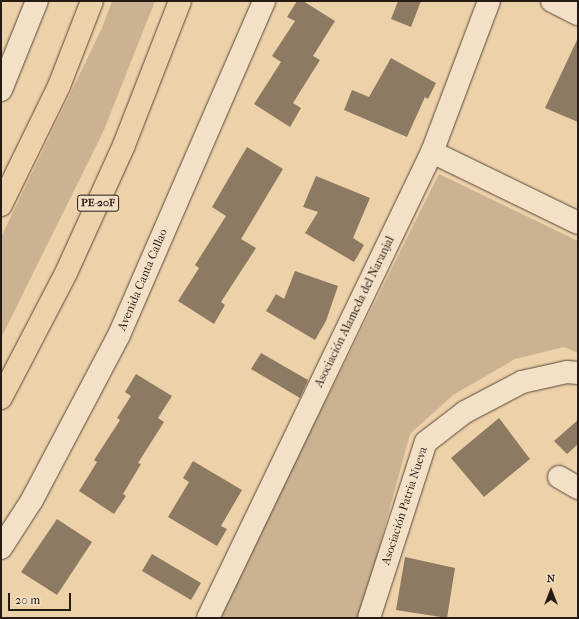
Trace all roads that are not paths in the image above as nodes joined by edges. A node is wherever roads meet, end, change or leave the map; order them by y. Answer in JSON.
{"nodes":[{"id":1,"x":37,"y":1,"type":"edge"},
{"id":2,"x":92,"y":1,"type":"edge"},
{"id":3,"x":180,"y":1,"type":"edge"},
{"id":4,"x":264,"y":1,"type":"edge"},
{"id":5,"x":489,"y":1,"type":"edge"},
{"id":6,"x":552,"y":1,"type":"edge"},
{"id":7,"x":578,"y":14,"type":"edge"},
{"id":8,"x":1,"y":90,"type":"edge"},
{"id":9,"x":432,"y":152,"type":"junction"},
{"id":10,"x":1,"y":205,"type":"edge"},
{"id":11,"x":578,"y":223,"type":"edge"},
{"id":12,"x":578,"y":373,"type":"edge"},
{"id":13,"x":1,"y":398,"type":"edge"},
{"id":14,"x":559,"y":477,"type":"dead end"},
{"id":15,"x":578,"y":488,"type":"edge"},
{"id":16,"x":1,"y":548,"type":"edge"},
{"id":17,"x":208,"y":618,"type":"edge"},
{"id":18,"x":370,"y":618,"type":"edge"}],
"edges":[{"from":1,"to":8,"type":"street"},
{"from":2,"to":10,"type":"main road"},
{"from":3,"to":13,"type":"main road","number":"PE-20F"},
{"from":4,"to":16,"type":"street","name":"Avenida Canta Callao"},
{"from":5,"to":9,"type":"street","name":"Asociación Alameda del Naranjal"},
{"from":6,"to":7,"type":"street"},
{"from":9,"to":11,"type":"street"},
{"from":9,"to":17,"type":"street","name":"Asociación Alameda del Naranjal"},
{"from":12,"to":18,"type":"street","name":"Asociación Patria Nueva"},
{"from":14,"to":15,"type":"street"}]}
